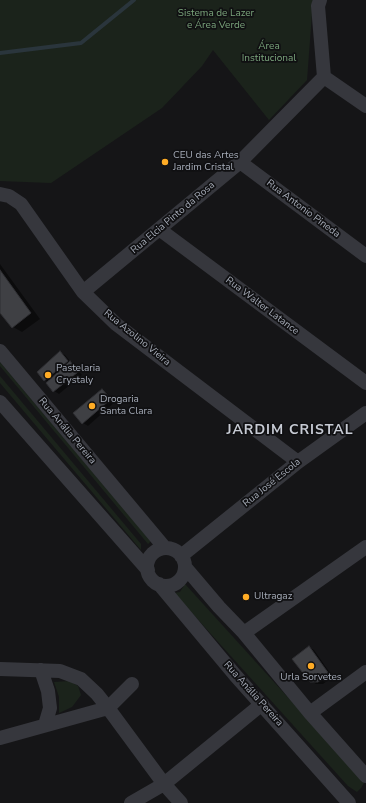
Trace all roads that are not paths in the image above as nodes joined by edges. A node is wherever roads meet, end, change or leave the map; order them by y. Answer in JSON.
{"nodes":[{"id":1,"x":320,"y":0,"type":"edge"},
{"id":2,"x":324,"y":77,"type":"junction"},
{"id":3,"x":366,"y":106,"type":"edge"},
{"id":4,"x":240,"y":162,"type":"junction"},
{"id":5,"x":0,"y":194,"type":"edge"},
{"id":6,"x":159,"y":229,"type":"junction"},
{"id":7,"x":366,"y":256,"type":"edge"},
{"id":8,"x":83,"y":292,"type":"junction"},
{"id":9,"x":0,"y":351,"type":"edge"},
{"id":10,"x":366,"y":383,"type":"edge"},
{"id":11,"x":0,"y":402,"type":"edge"},
{"id":12,"x":366,"y":413,"type":"edge"},
{"id":13,"x":5,"y":417,"type":"edge"},
{"id":14,"x":298,"y":462,"type":"junction"},
{"id":15,"x":366,"y":547,"type":"edge"},
{"id":16,"x":165,"y":548,"type":"junction"},
{"id":17,"x":183,"y":562,"type":"junction"},
{"id":18,"x":148,"y":570,"type":"junction"},
{"id":19,"x":159,"y":584,"type":"junction"},
{"id":20,"x":244,"y":633,"type":"junction"},
{"id":21,"x":0,"y":669,"type":"edge"},
{"id":22,"x":41,"y":670,"type":"junction"},
{"id":23,"x":366,"y":672,"type":"edge"},
{"id":24,"x":132,"y":684,"type":"dead end"},
{"id":25,"x":262,"y":704,"type":"junction"},
{"id":26,"x":108,"y":708,"type":"junction"},
{"id":27,"x":310,"y":713,"type":"junction"},
{"id":28,"x":45,"y":725,"type":"junction"},
{"id":29,"x":0,"y":738,"type":"edge"},
{"id":30,"x":366,"y":776,"type":"edge"},
{"id":31,"x":164,"y":784,"type":"junction"},
{"id":32,"x":132,"y":803,"type":"edge"},
{"id":33,"x":181,"y":803,"type":"edge"},
{"id":34,"x":349,"y":803,"type":"edge"}],
"edges":[{"from":1,"to":2,"type":"street"},
{"from":2,"to":3,"type":"street"},
{"from":2,"to":4,"type":"street","name":"Rua Elcia Pinto da Rosa"},
{"from":4,"to":6,"type":"street","name":"Rua Elcia Pinto da Rosa"},
{"from":4,"to":7,"type":"street","name":"Rua Antonio Pineda"},
{"from":5,"to":8,"type":"street","name":"Rua Azolino Vieira"},
{"from":6,"to":8,"type":"street","name":"Rua Elcia Pinto da Rosa"},
{"from":6,"to":10,"type":"street","name":"Rua Walter Latance"},
{"from":8,"to":14,"type":"street","name":"Rua Azolino Vieira"},
{"from":9,"to":16,"type":"street","name":"Rua Anália Pereira"},
{"from":11,"to":13,"type":"street"},
{"from":12,"to":14,"type":"street","name":"Rua José Escola"},
{"from":13,"to":18,"type":"street"},
{"from":14,"to":17,"type":"street","name":"Rua José Escola"},
{"from":15,"to":20,"type":"street"},
{"from":16,"to":17,"type":"street"},
{"from":16,"to":18,"type":"street"},
{"from":17,"to":19,"type":"street"},
{"from":17,"to":20,"type":"street"},
{"from":18,"to":19,"type":"street"},
{"from":19,"to":25,"type":"street","name":"Rua Anália Pereira"},
{"from":20,"to":27,"type":"street"},
{"from":21,"to":22,"type":"street"},
{"from":22,"to":26,"type":"street"},
{"from":22,"to":28,"type":"street"},
{"from":23,"to":27,"type":"street"},
{"from":24,"to":26,"type":"street"},
{"from":25,"to":31,"type":"street"},
{"from":25,"to":34,"type":"street","name":"Rua Anália Pereira"},
{"from":26,"to":28,"type":"street"},
{"from":26,"to":31,"type":"street"},
{"from":27,"to":30,"type":"street"},
{"from":28,"to":29,"type":"street"},
{"from":31,"to":32,"type":"street"},
{"from":31,"to":33,"type":"street"}]}
